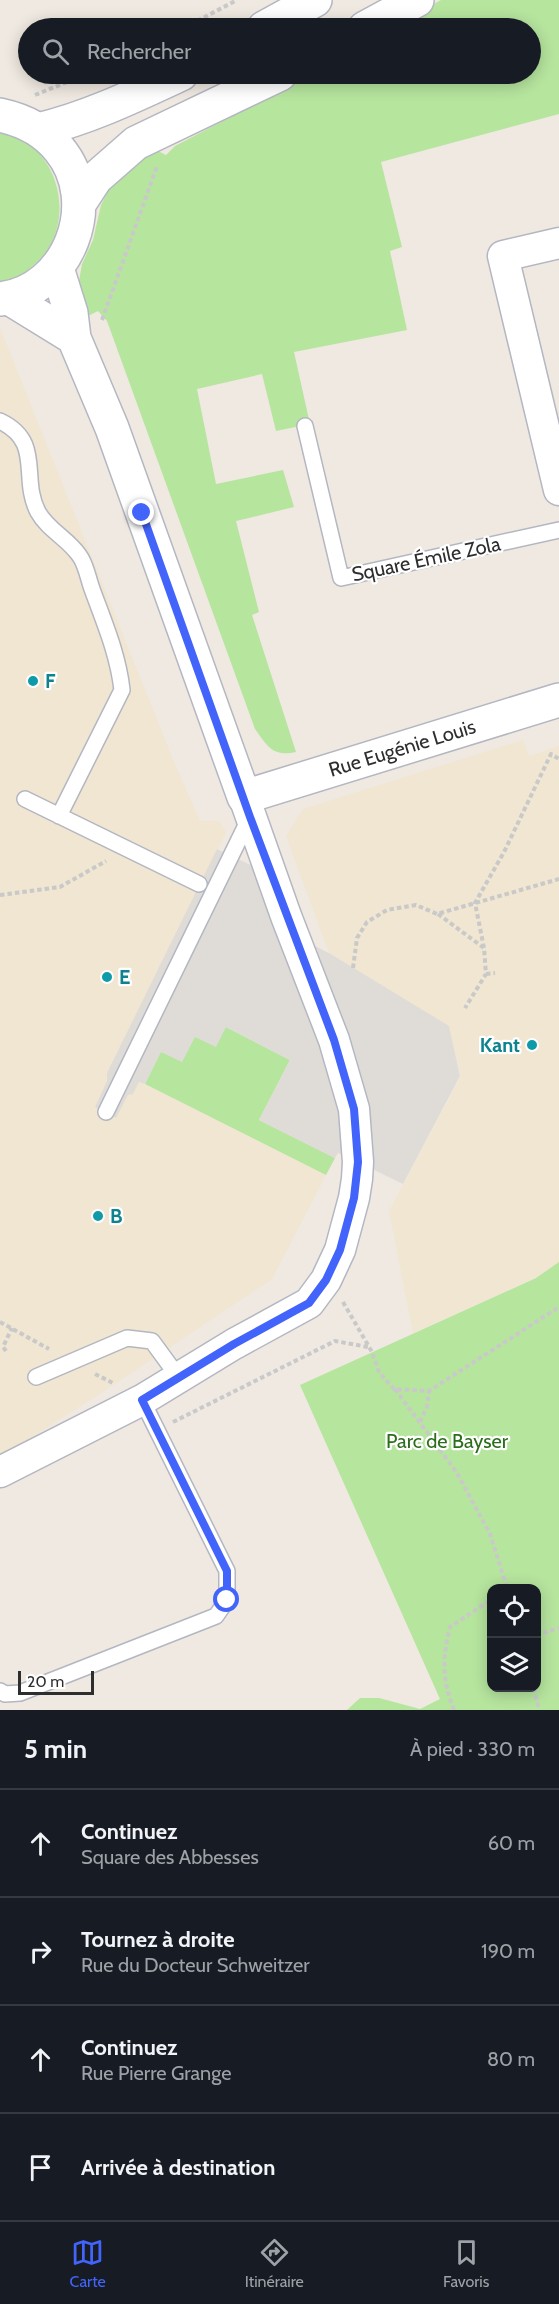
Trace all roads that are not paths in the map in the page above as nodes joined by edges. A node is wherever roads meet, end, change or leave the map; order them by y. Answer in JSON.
{"nodes":[{"id":1,"x":315,"y":0,"type":"edge"},
{"id":2,"x":417,"y":0,"type":"edge"},
{"id":3,"x":282,"y":18,"type":"edge"},
{"id":4,"x":384,"y":18,"type":"edge"},
{"id":5,"x":159,"y":84,"type":"edge"},
{"id":6,"x":259,"y":84,"type":"edge"},
{"id":7,"x":13,"y":107,"type":"edge"},
{"id":8,"x":38,"y":130,"type":"junction"},
{"id":9,"x":79,"y":204,"type":"junction"},
{"id":10,"x":559,"y":243,"type":"edge"},
{"id":11,"x":57,"y":268,"type":"junction"},
{"id":12,"x":5,"y":298,"type":"edge"},
{"id":13,"x":74,"y":338,"type":"junction"},
{"id":14,"x":0,"y":421,"type":"edge"},
{"id":15,"x":305,"y":426,"type":"dead end"},
{"id":16,"x":559,"y":490,"type":"edge"},
{"id":17,"x":559,"y":530,"type":"edge"},
{"id":18,"x":559,"y":700,"type":"edge"},
{"id":19,"x":25,"y":799,"type":"dead end"},
{"id":20,"x":247,"y":807,"type":"junction"},
{"id":21,"x":59,"y":816,"type":"junction"},
{"id":22,"x":199,"y":884,"type":"dead end"},
{"id":23,"x":106,"y":1112,"type":"dead end"},
{"id":24,"x":36,"y":1377,"type":"dead end"},
{"id":25,"x":179,"y":1378,"type":"junction"},
{"id":26,"x":142,"y":1400,"type":"junction"},
{"id":27,"x":0,"y":1472,"type":"edge"},
{"id":28,"x":2,"y":1696,"type":"edge"}],
"edges":[{"from":1,"to":3,"type":"street"},
{"from":2,"to":4,"type":"street"},
{"from":5,"to":8,"type":"street"},
{"from":6,"to":9,"type":"street"},
{"from":7,"to":8,"type":"street"},
{"from":8,"to":9,"type":"street"},
{"from":9,"to":11,"type":"street"},
{"from":10,"to":16,"type":"street"},
{"from":11,"to":12,"type":"street"},
{"from":11,"to":13,"type":"street"},
{"from":12,"to":13,"type":"street"},
{"from":13,"to":20,"type":"street"},
{"from":14,"to":21,"type":"lane"},
{"from":15,"to":17,"type":"lane","name":"Square Émile Zola"},
{"from":18,"to":20,"type":"street","name":"Rue Eugénie Louis"},
{"from":19,"to":21,"type":"lane"},
{"from":20,"to":23,"type":"lane"},
{"from":20,"to":25,"type":"street"},
{"from":21,"to":22,"type":"lane"},
{"from":24,"to":25,"type":"lane"},
{"from":25,"to":26,"type":"street"},
{"from":26,"to":27,"type":"street"},
{"from":26,"to":28,"type":"lane"}]}
